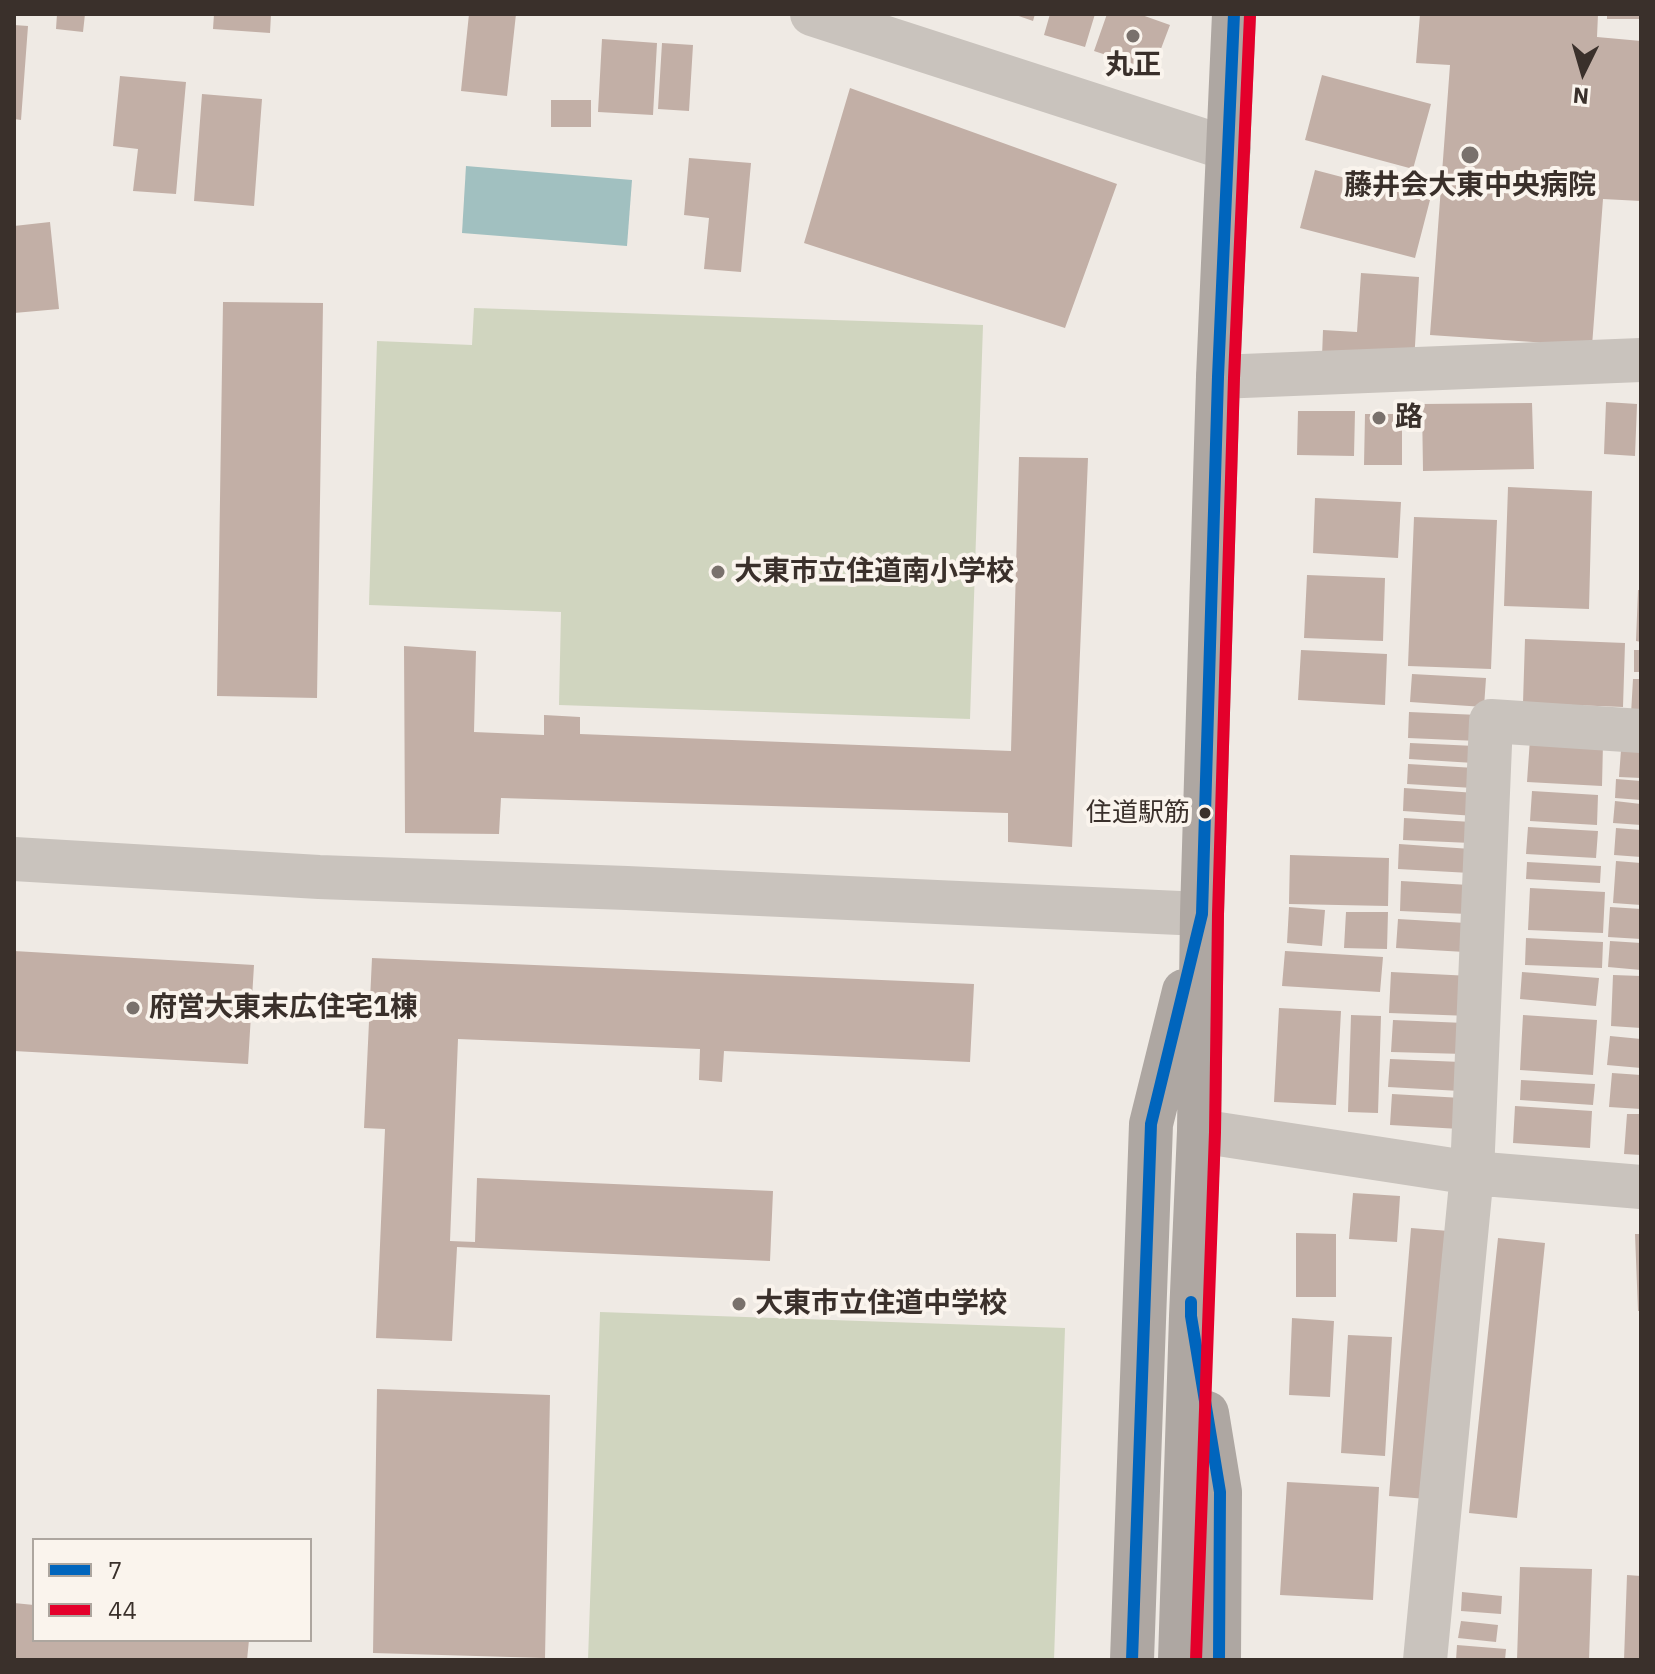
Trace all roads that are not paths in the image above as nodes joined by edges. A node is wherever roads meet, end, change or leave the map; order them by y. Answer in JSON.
{"nodes":[{"id":1,"x":812,"y":14,"type":"edge"},
{"id":2,"x":1234,"y":14,"type":"edge"},
{"id":3,"x":1229,"y":149,"type":"junction"},
{"id":4,"x":1641,"y":360,"type":"edge"},
{"id":5,"x":1218,"y":377,"type":"junction"},
{"id":6,"x":1641,"y":731,"type":"edge"},
{"id":7,"x":14,"y":859,"type":"edge"},
{"id":8,"x":1202,"y":914,"type":"junction"},
{"id":9,"x":1199,"y":1131,"type":"junction"},
{"id":10,"x":1472,"y":1173,"type":"junction"},
{"id":11,"x":1641,"y":1187,"type":"edge"},
{"id":12,"x":1191,"y":1316,"type":"junction"},
{"id":13,"x":1132,"y":1660,"type":"edge"},
{"id":14,"x":1180,"y":1660,"type":"edge"},
{"id":15,"x":1219,"y":1660,"type":"edge"},
{"id":16,"x":1425,"y":1660,"type":"edge"}],
"edges":[{"from":1,"to":3,"type":"street"},
{"from":2,"to":3,"type":"main road"},
{"from":3,"to":5,"type":"main road"},
{"from":4,"to":5,"type":"street"},
{"from":5,"to":8,"type":"main road"},
{"from":6,"to":10,"type":"street"},
{"from":7,"to":8,"type":"street"},
{"from":8,"to":9,"type":"main road"},
{"from":8,"to":13,"type":"main road"},
{"from":9,"to":10,"type":"street"},
{"from":9,"to":12,"type":"main road"},
{"from":10,"to":11,"type":"street"},
{"from":10,"to":16,"type":"street"},
{"from":12,"to":14,"type":"main road"},
{"from":12,"to":15,"type":"main road"}]}
